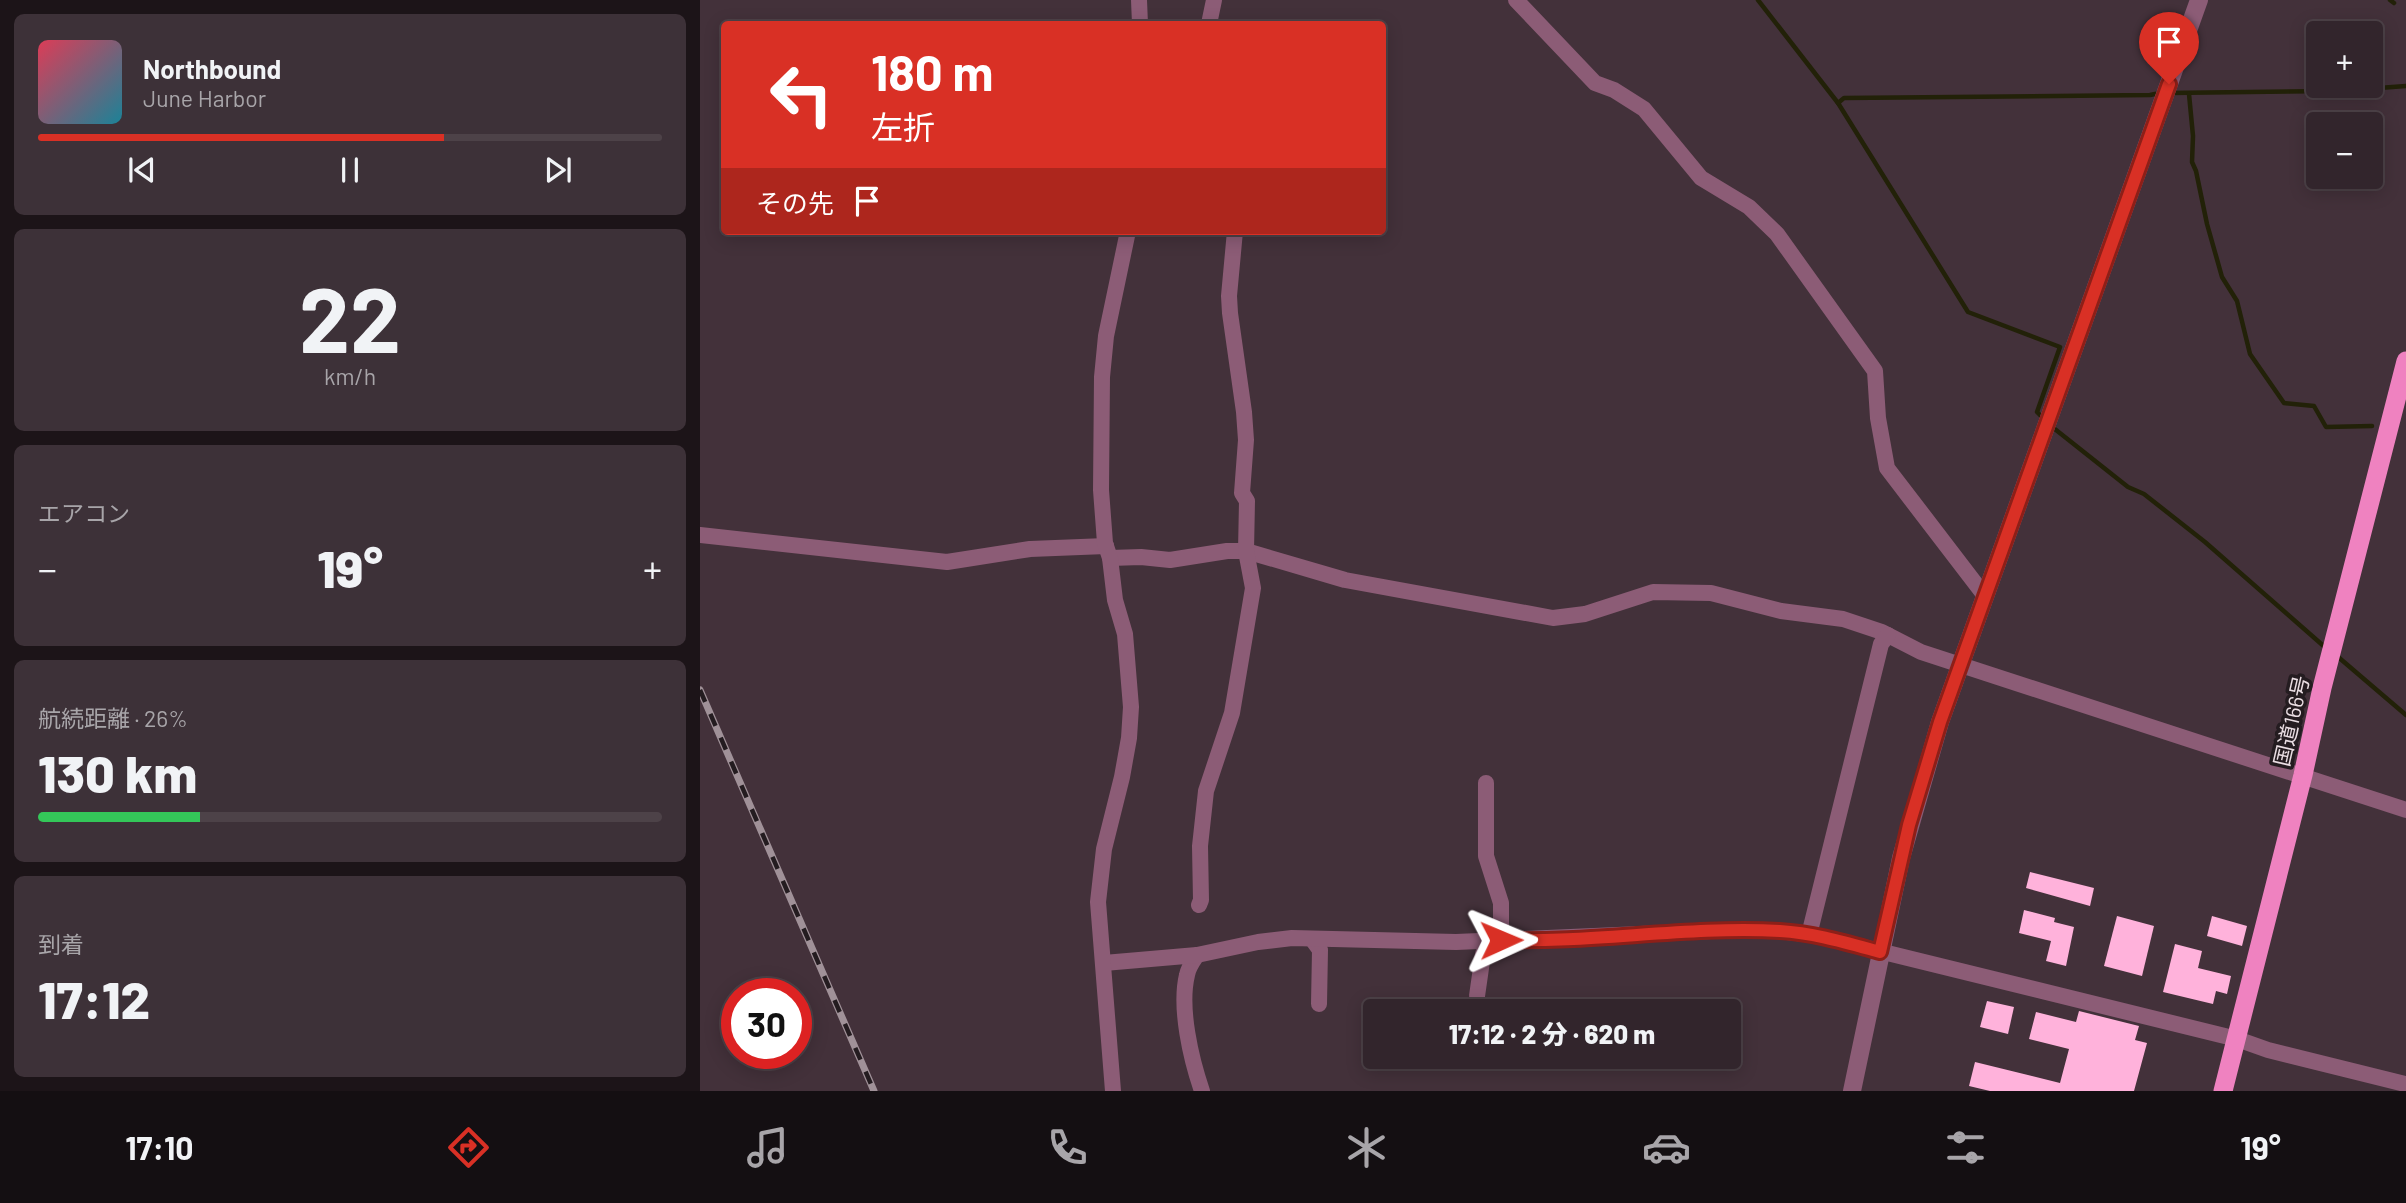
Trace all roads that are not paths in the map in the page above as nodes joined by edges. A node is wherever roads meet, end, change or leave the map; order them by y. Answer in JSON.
{"nodes":[{"id":1,"x":1139,"y":0,"type":"edge"},
{"id":2,"x":1214,"y":0,"type":"edge"},
{"id":3,"x":1516,"y":0,"type":"edge"},
{"id":4,"x":2199,"y":0,"type":"edge"},
{"id":5,"x":1140,"y":21,"type":"edge"},
{"id":6,"x":1210,"y":21,"type":"edge"},
{"id":7,"x":1127,"y":235,"type":"edge"},
{"id":8,"x":1235,"y":235,"type":"edge"},
{"id":9,"x":2406,"y":361,"type":"edge"},
{"id":10,"x":700,"y":535,"type":"edge"},
{"id":11,"x":1246,"y":551,"type":"junction"},
{"id":12,"x":1108,"y":552,"type":"junction"},
{"id":13,"x":1985,"y":596,"type":"junction"},
{"id":14,"x":1888,"y":635,"type":"junction"},
{"id":15,"x":1960,"y":664,"type":"junction"},
{"id":16,"x":2303,"y":775,"type":"junction"},
{"id":17,"x":1486,"y":782,"type":"dead end"},
{"id":18,"x":2406,"y":810,"type":"edge"},
{"id":19,"x":1199,"y":905,"type":"dead end"},
{"id":20,"x":1809,"y":935,"type":"junction"},
{"id":21,"x":1312,"y":939,"type":"junction"},
{"id":22,"x":1495,"y":940,"type":"junction"},
{"id":23,"x":1880,"y":952,"type":"junction"},
{"id":24,"x":1197,"y":955,"type":"junction"},
{"id":25,"x":1104,"y":963,"type":"junction"},
{"id":26,"x":1477,"y":996,"type":"dead end"},
{"id":27,"x":1319,"y":1004,"type":"dead end"},
{"id":28,"x":2237,"y":1039,"type":"junction"},
{"id":29,"x":2404,"y":1084,"type":"edge"},
{"id":30,"x":1113,"y":1091,"type":"edge"},
{"id":31,"x":1202,"y":1091,"type":"edge"},
{"id":32,"x":1852,"y":1091,"type":"edge"},
{"id":33,"x":2223,"y":1091,"type":"edge"}],
"edges":[{"from":1,"to":5,"type":"street"},
{"from":2,"to":6,"type":"street"},
{"from":3,"to":13,"type":"street"},
{"from":4,"to":13,"type":"street"},
{"from":7,"to":12,"type":"street"},
{"from":8,"to":11,"type":"street"},
{"from":9,"to":16,"type":"highway","name":"国道166号"},
{"from":10,"to":12,"type":"street"},
{"from":11,"to":12,"type":"street"},
{"from":11,"to":14,"type":"street"},
{"from":11,"to":19,"type":"street"},
{"from":12,"to":25,"type":"street"},
{"from":13,"to":15,"type":"street"},
{"from":14,"to":15,"type":"street"},
{"from":14,"to":20,"type":"street"},
{"from":15,"to":16,"type":"street"},
{"from":15,"to":23,"type":"street"},
{"from":16,"to":18,"type":"street"},
{"from":16,"to":28,"type":"highway","name":"国道166号"},
{"from":17,"to":22,"type":"street"},
{"from":20,"to":22,"type":"street"},
{"from":20,"to":23,"type":"street"},
{"from":21,"to":22,"type":"street"},
{"from":21,"to":24,"type":"street"},
{"from":21,"to":27,"type":"street"},
{"from":22,"to":26,"type":"street"},
{"from":23,"to":28,"type":"street"},
{"from":23,"to":32,"type":"street"},
{"from":24,"to":25,"type":"street"},
{"from":24,"to":31,"type":"street"},
{"from":25,"to":30,"type":"street"},
{"from":28,"to":29,"type":"street"},
{"from":28,"to":33,"type":"highway","name":"国道166号"}]}
